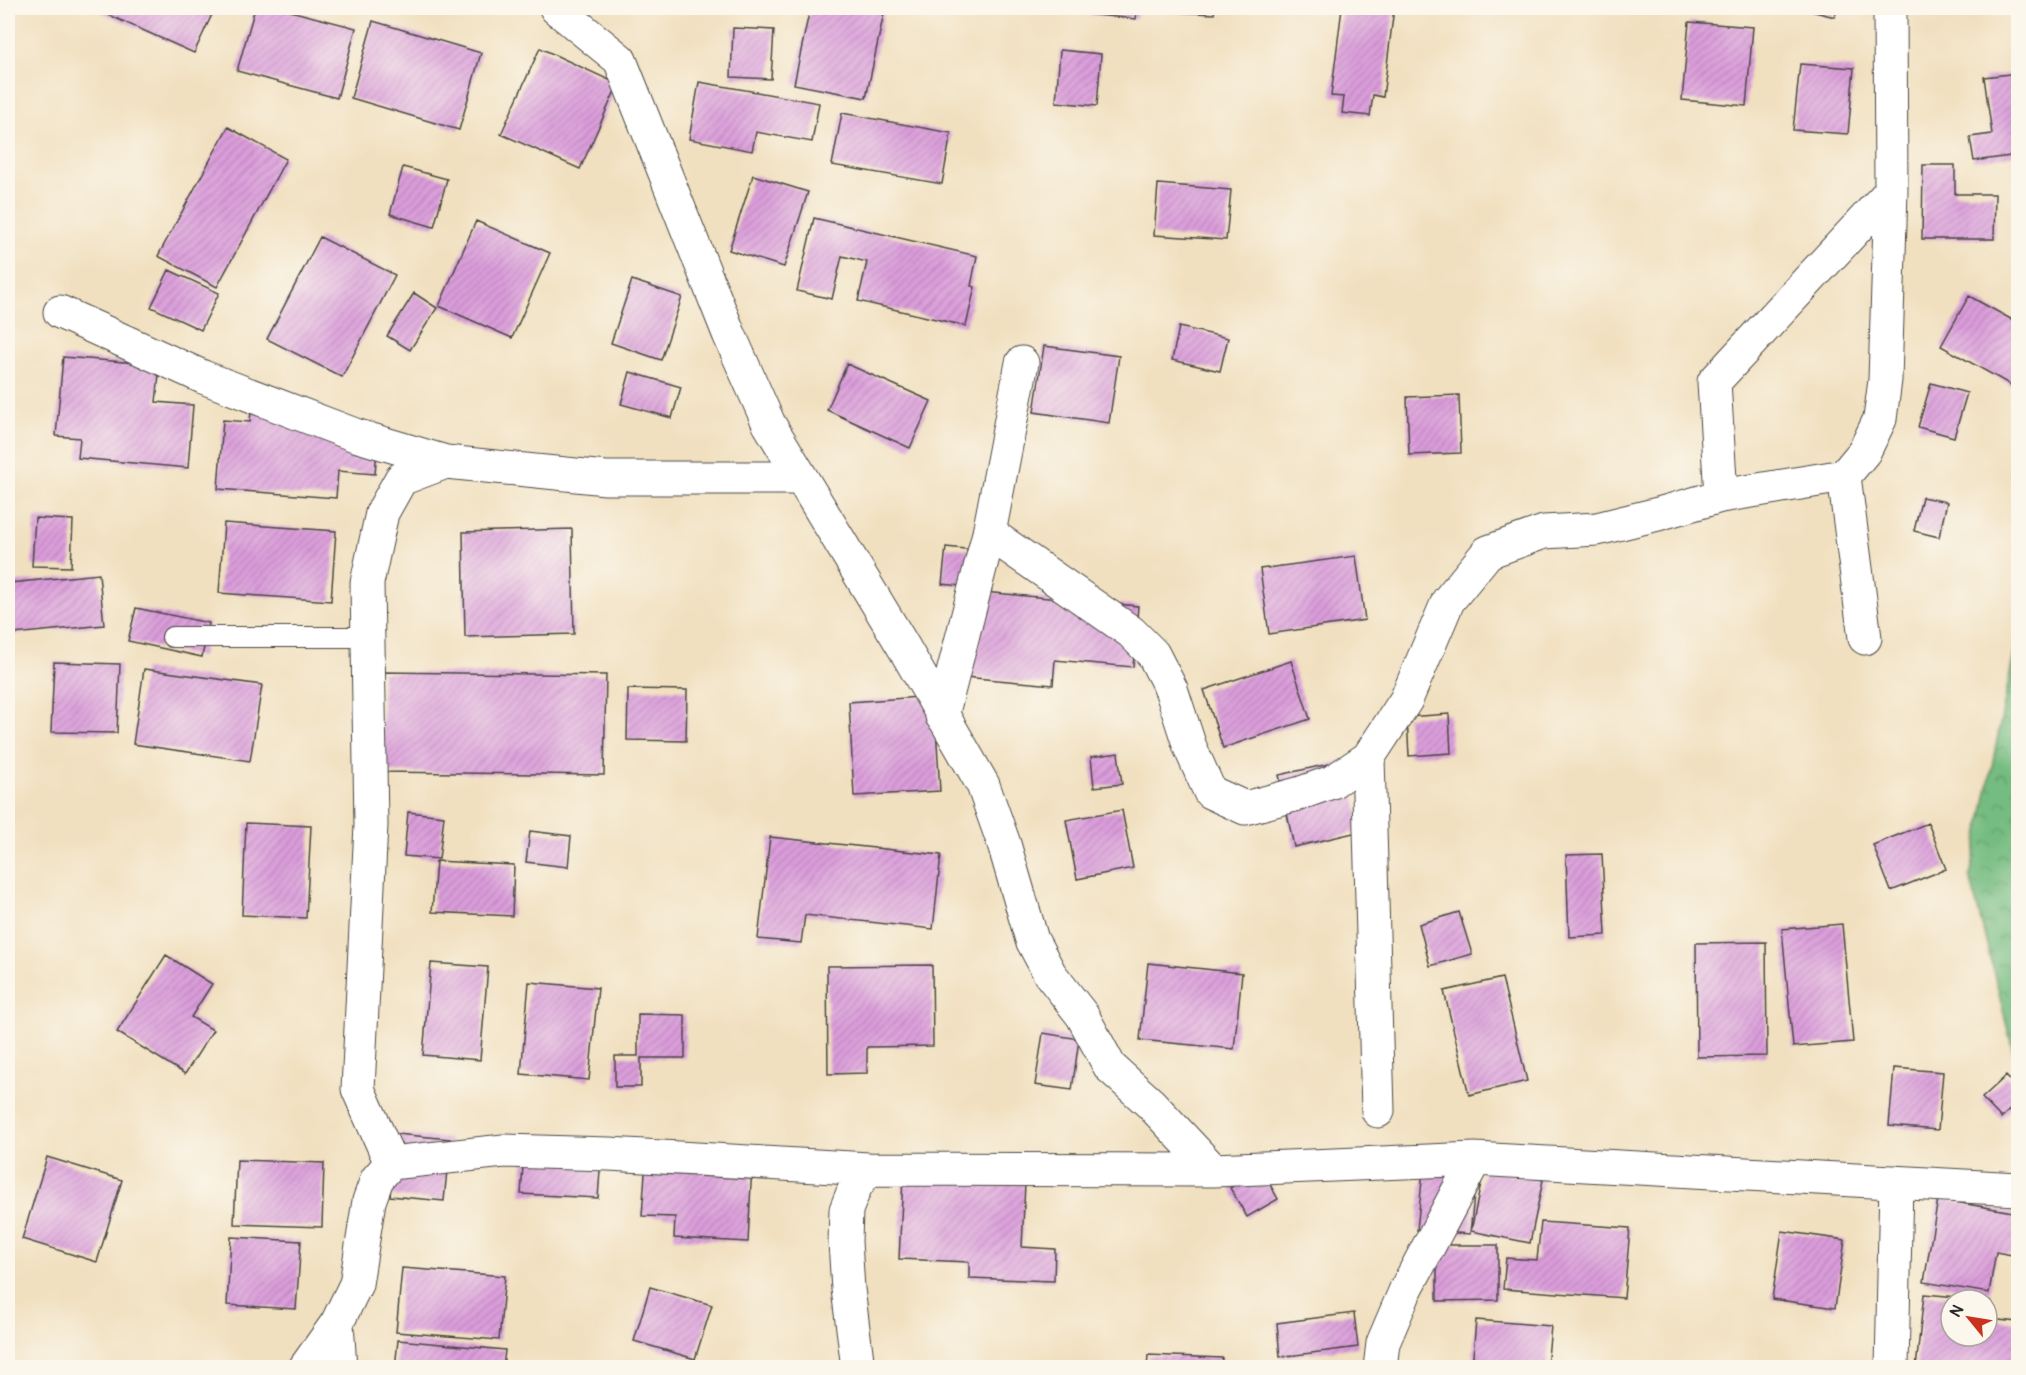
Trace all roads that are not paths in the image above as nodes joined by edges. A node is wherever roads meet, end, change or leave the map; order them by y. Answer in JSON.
{"nodes":[{"id":1,"x":556,"y":8,"type":"edge"},
{"id":2,"x":1890,"y":8,"type":"edge"},
{"id":3,"x":1891,"y":191,"type":"junction"},
{"id":4,"x":60,"y":312,"type":"dead end"},
{"id":5,"x":1022,"y":363,"type":"dead end"},
{"id":6,"x":446,"y":462,"type":"junction"},
{"id":7,"x":1844,"y":476,"type":"junction"},
{"id":8,"x":801,"y":478,"type":"junction"},
{"id":9,"x":1720,"y":496,"type":"junction"},
{"id":10,"x":989,"y":533,"type":"junction"},
{"id":11,"x":172,"y":637,"type":"dead end"},
{"id":12,"x":368,"y":637,"type":"junction"},
{"id":13,"x":1865,"y":638,"type":"dead end"},
{"id":14,"x":942,"y":716,"type":"junction"},
{"id":15,"x":1368,"y":758,"type":"junction"},
{"id":16,"x":1378,"y":1111,"type":"dead end"},
{"id":17,"x":1475,"y":1160,"type":"junction"},
{"id":18,"x":391,"y":1163,"type":"junction"},
{"id":19,"x":869,"y":1169,"type":"junction"},
{"id":20,"x":1212,"y":1170,"type":"junction"},
{"id":21,"x":1896,"y":1182,"type":"junction"},
{"id":22,"x":2019,"y":1189,"type":"edge"},
{"id":23,"x":337,"y":1323,"type":"junction"},
{"id":24,"x":305,"y":1368,"type":"edge"},
{"id":25,"x":339,"y":1368,"type":"edge"},
{"id":26,"x":858,"y":1368,"type":"edge"},
{"id":27,"x":1380,"y":1368,"type":"edge"},
{"id":28,"x":1892,"y":1368,"type":"edge"}],
"edges":[{"from":1,"to":8,"type":"street"},
{"from":2,"to":3,"type":"street"},
{"from":3,"to":7,"type":"street"},
{"from":3,"to":9,"type":"street"},
{"from":4,"to":6,"type":"street"},
{"from":5,"to":10,"type":"street"},
{"from":6,"to":8,"type":"street"},
{"from":6,"to":12,"type":"street"},
{"from":7,"to":9,"type":"street"},
{"from":7,"to":13,"type":"street"},
{"from":8,"to":14,"type":"street"},
{"from":9,"to":15,"type":"street"},
{"from":10,"to":14,"type":"street"},
{"from":10,"to":15,"type":"street"},
{"from":11,"to":12,"type":"lane"},
{"from":12,"to":18,"type":"street"},
{"from":14,"to":20,"type":"street"},
{"from":15,"to":16,"type":"street"},
{"from":17,"to":20,"type":"street"},
{"from":17,"to":21,"type":"street"},
{"from":17,"to":27,"type":"street"},
{"from":18,"to":19,"type":"street"},
{"from":18,"to":23,"type":"street"},
{"from":19,"to":20,"type":"street"},
{"from":19,"to":26,"type":"street"},
{"from":21,"to":22,"type":"street"},
{"from":21,"to":28,"type":"street"},
{"from":23,"to":24,"type":"street"},
{"from":23,"to":25,"type":"street"}]}
